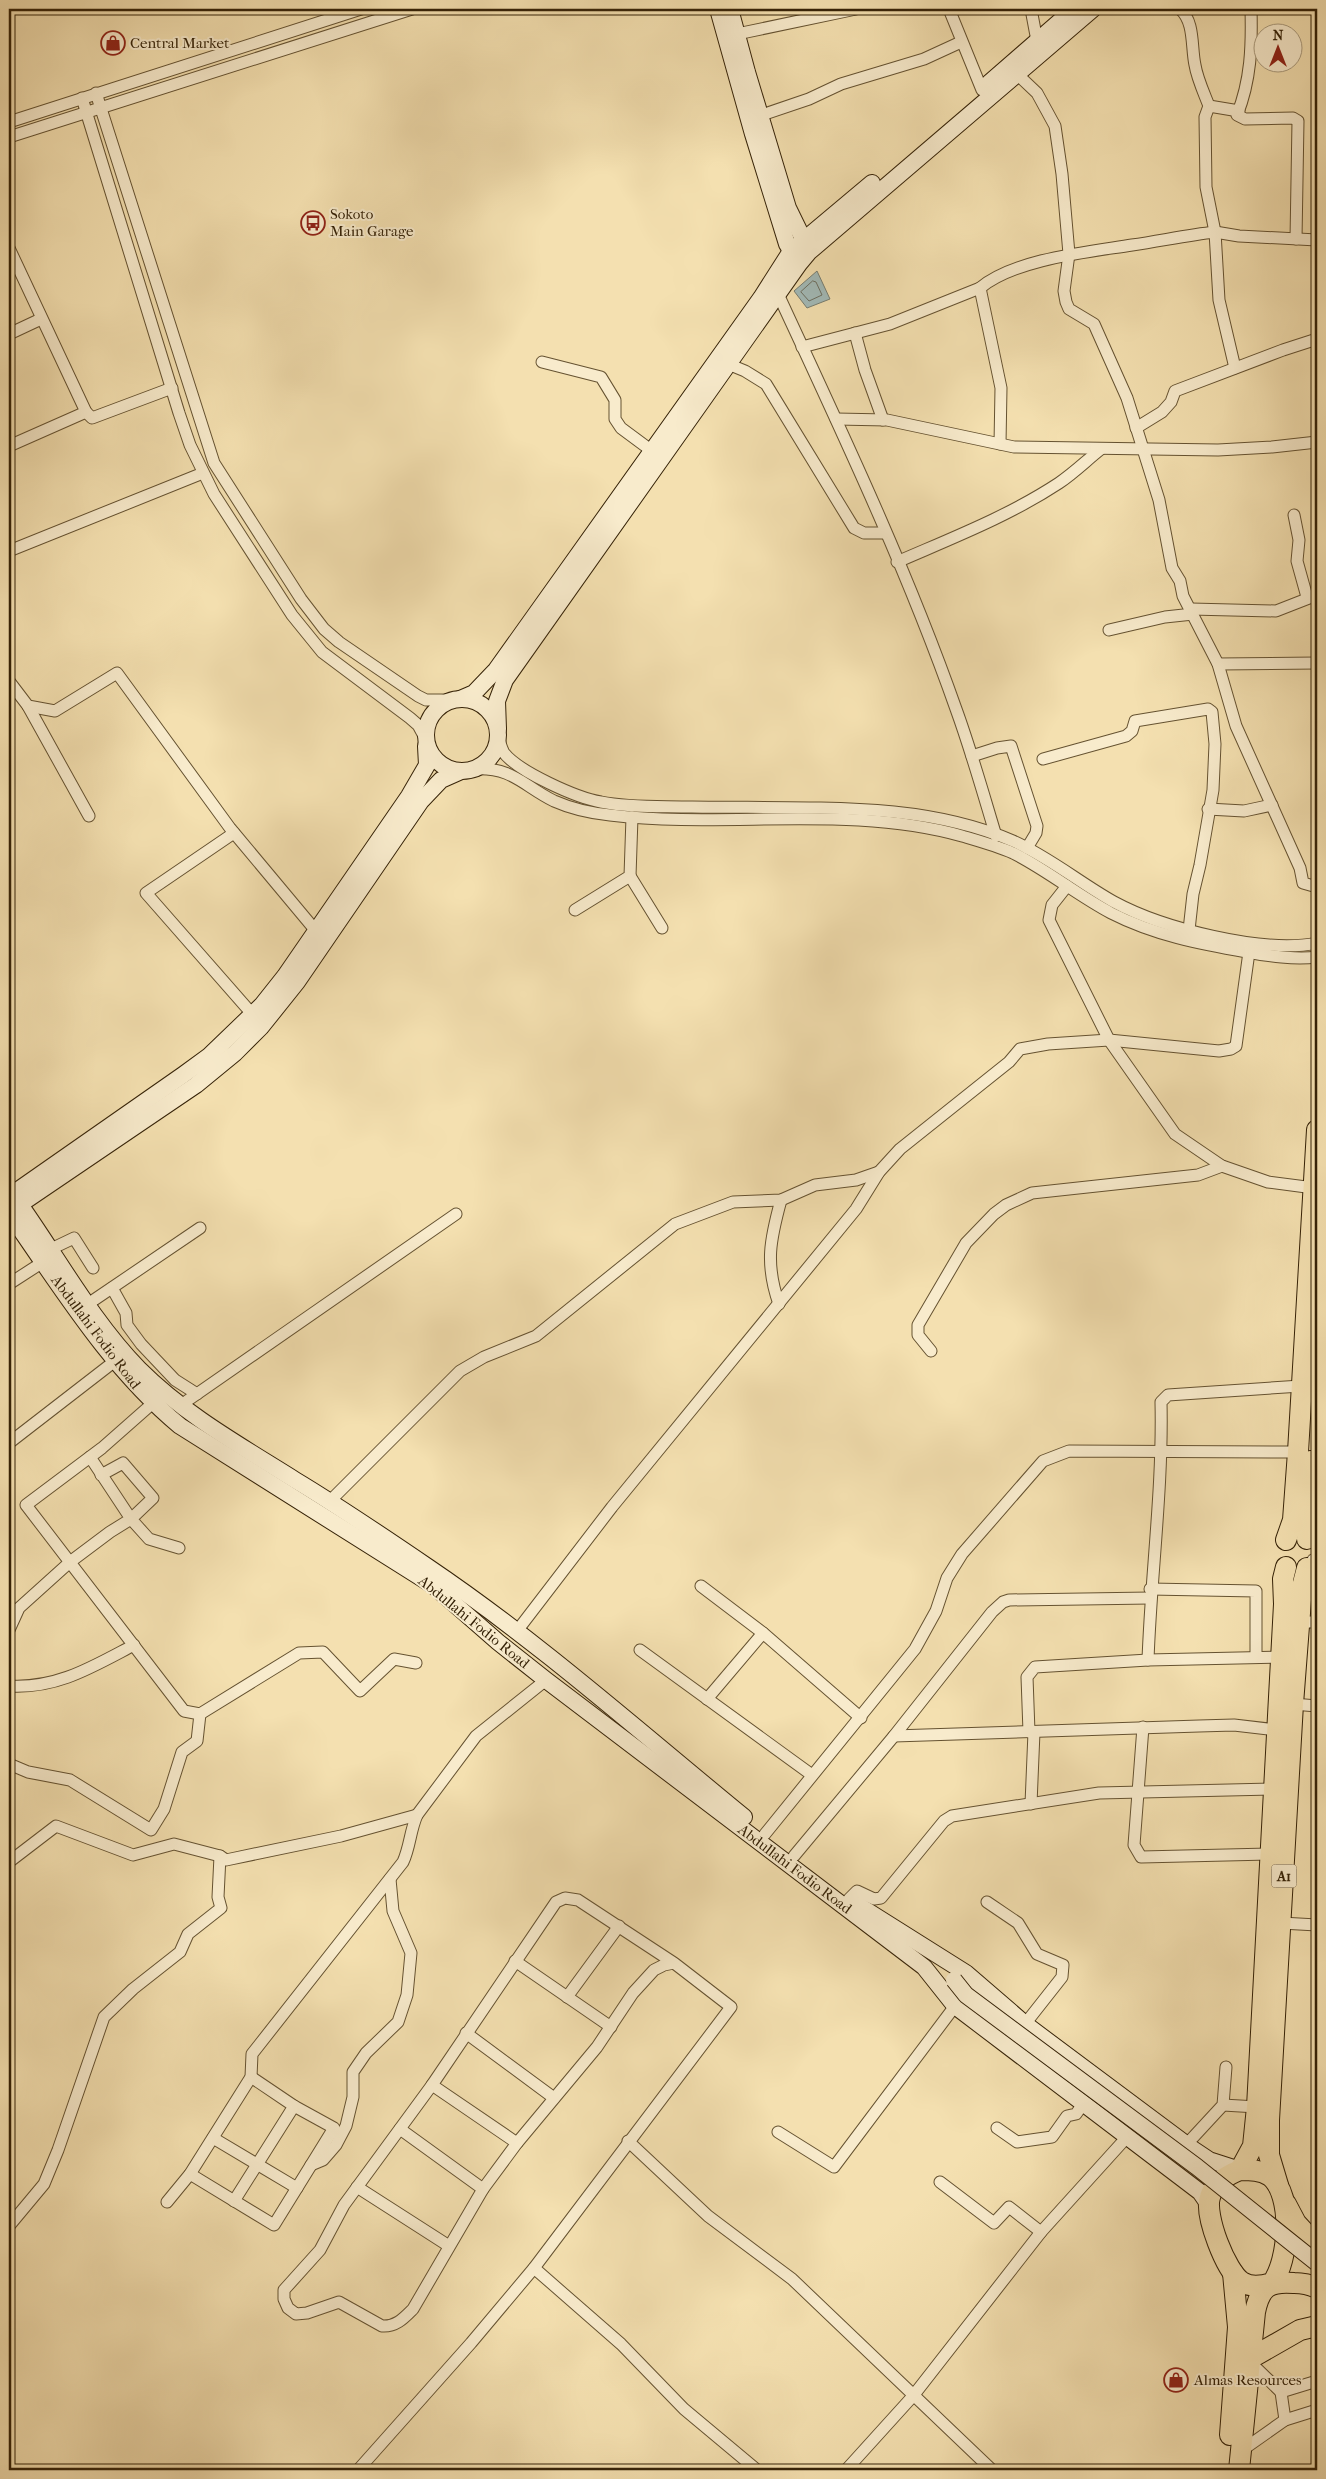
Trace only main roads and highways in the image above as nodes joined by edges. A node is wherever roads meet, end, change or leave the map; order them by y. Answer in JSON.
{"nodes":[{"id":1,"x":718,"y":9,"type":"edge"},
{"id":2,"x":730,"y":9,"type":"edge"},
{"id":3,"x":1074,"y":9,"type":"edge"},
{"id":4,"x":1092,"y":9,"type":"edge"},
{"id":5,"x":801,"y":252,"type":"junction"},
{"id":6,"x":456,"y":699,"type":"junction"},
{"id":7,"x":498,"y":733,"type":"junction"},
{"id":8,"x":426,"y":742,"type":"junction"},
{"id":9,"x":466,"y":771,"type":"junction"},
{"id":10,"x":1317,"y":1130,"type":"edge"},
{"id":11,"x":13,"y":1200,"type":"edge"},
{"id":12,"x":47,"y":1255,"type":"junction"},
{"id":13,"x":1317,"y":1300,"type":"edge"},
{"id":14,"x":1316,"y":1348,"type":"edge"},
{"id":15,"x":1286,"y":1540,"type":"junction"},
{"id":16,"x":1312,"y":1551,"type":"edge"},
{"id":17,"x":1286,"y":1566,"type":"junction"},
{"id":18,"x":1308,"y":1622,"type":"edge"},
{"id":19,"x":928,"y":1960,"type":"junction"},
{"id":20,"x":1240,"y":2170,"type":"junction"},
{"id":21,"x":1280,"y":2189,"type":"junction"},
{"id":22,"x":1209,"y":2205,"type":"junction"},
{"id":23,"x":1317,"y":2246,"type":"edge"},
{"id":24,"x":1317,"y":2263,"type":"edge"},
{"id":25,"x":1233,"y":2273,"type":"junction"},
{"id":26,"x":1272,"y":2283,"type":"junction"},
{"id":27,"x":1317,"y":2288,"type":"edge"},
{"id":28,"x":1317,"y":2326,"type":"edge"},
{"id":29,"x":1251,"y":2360,"type":"junction"},
{"id":30,"x":1240,"y":2460,"type":"edge"},
{"id":31,"x":1226,"y":2470,"type":"edge"}],
"edges":[{"from":1,"to":5,"type":"main road"},
{"from":2,"to":5,"type":"main road"},
{"from":3,"to":5,"type":"main road"},
{"from":4,"to":5,"type":"main road"},
{"from":5,"to":6,"type":"main road"},
{"from":5,"to":7,"type":"main road"},
{"from":6,"to":7,"type":"main road"},
{"from":6,"to":8,"type":"main road"},
{"from":7,"to":9,"type":"main road"},
{"from":8,"to":9,"type":"main road"},
{"from":8,"to":11,"type":"main road"},
{"from":9,"to":11,"type":"main road"},
{"from":10,"to":15,"type":"highway"},
{"from":11,"to":12,"type":"main road","name":"Abdullahi Fodio Road"},
{"from":12,"to":19,"type":"main road","name":"Abdullahi Fodio Road"},
{"from":12,"to":19,"type":"main road","name":"Abdullahi Fodio Road"},
{"from":13,"to":14,"type":"highway","number":"A1"},
{"from":14,"to":16,"type":"highway","number":"A1"},
{"from":15,"to":16,"type":"highway"},
{"from":15,"to":17,"type":"highway"},
{"from":16,"to":17,"type":"highway"},
{"from":16,"to":18,"type":"highway","number":"A1"},
{"from":17,"to":20,"type":"highway","number":"A1"},
{"from":18,"to":21,"type":"highway","number":"A1"},
{"from":19,"to":20,"type":"main road"},
{"from":19,"to":22,"type":"main road"},
{"from":19,"to":24,"type":"main road","bridge":true},
{"from":20,"to":21,"type":"highway"},
{"from":20,"to":22,"type":"highway"},
{"from":21,"to":23,"type":"highway"},
{"from":21,"to":26,"type":"highway"},
{"from":22,"to":25,"type":"highway"},
{"from":25,"to":26,"type":"highway"},
{"from":25,"to":31,"type":"highway"},
{"from":26,"to":27,"type":"highway"},
{"from":26,"to":29,"type":"highway"},
{"from":28,"to":29,"type":"highway"},
{"from":29,"to":30,"type":"highway"}]}
